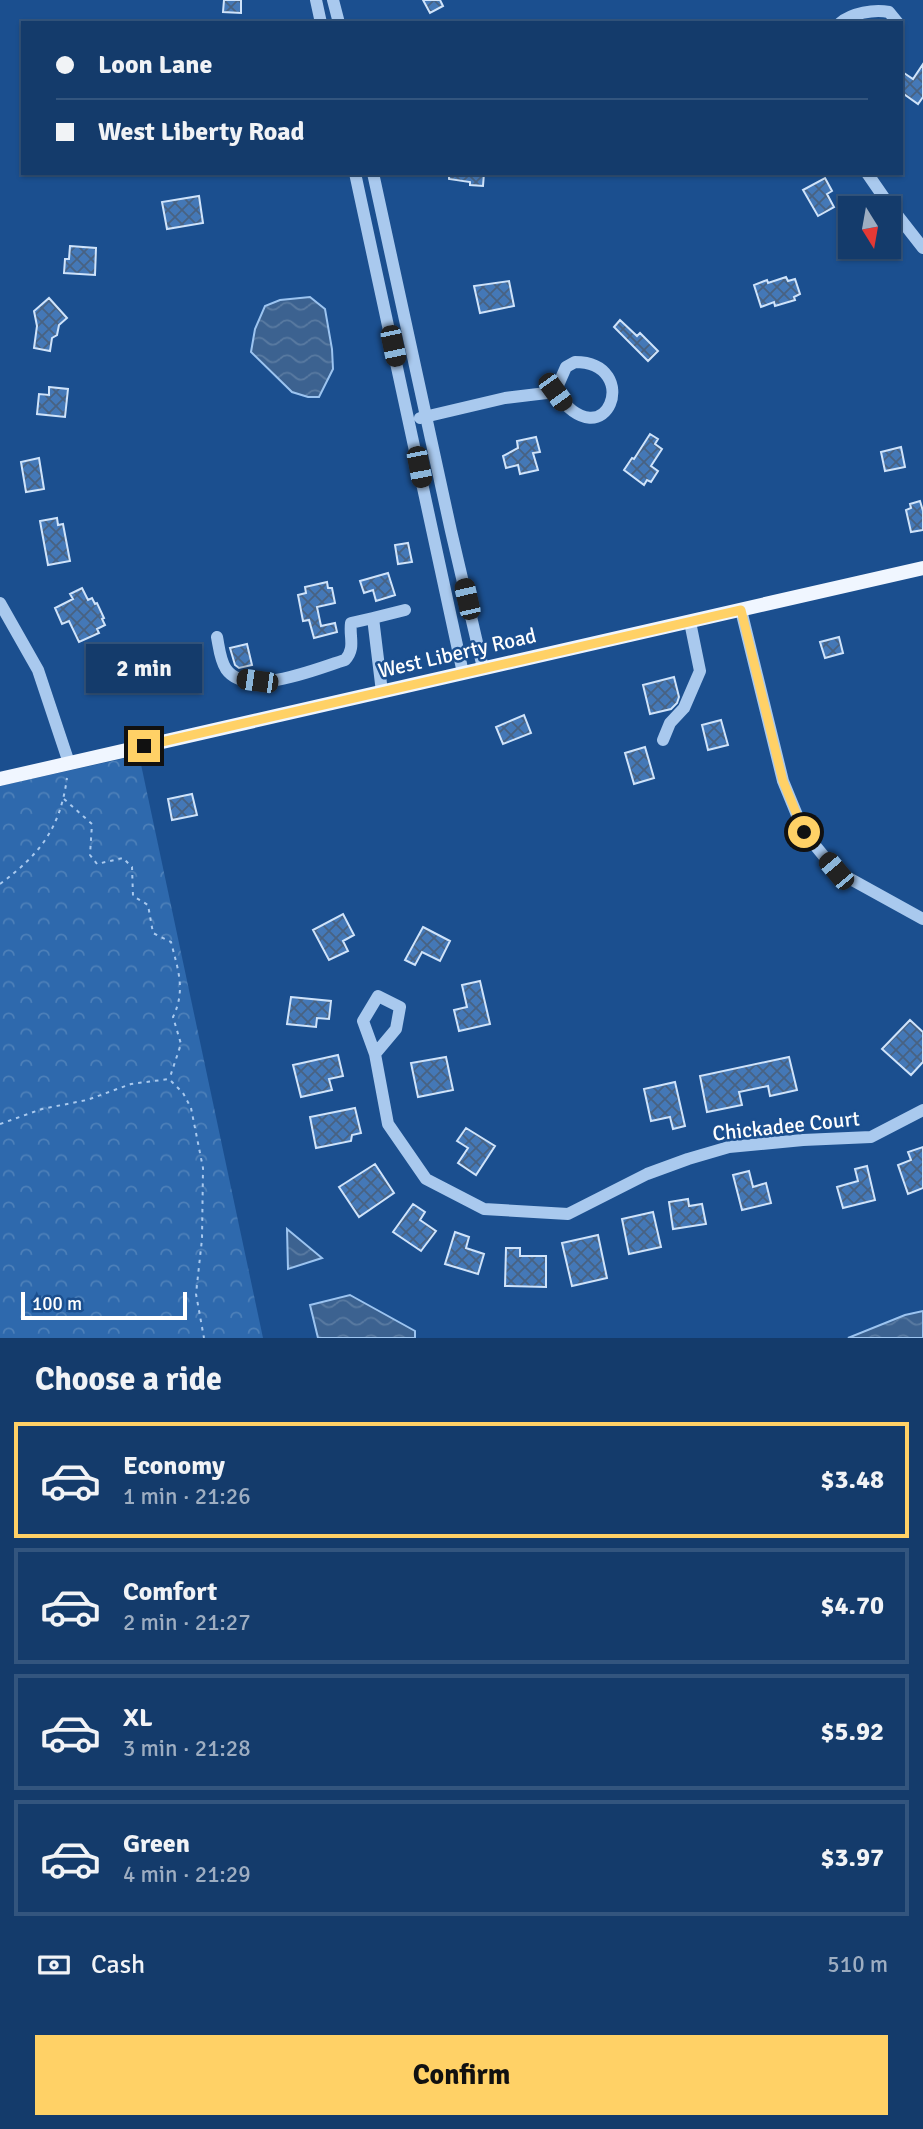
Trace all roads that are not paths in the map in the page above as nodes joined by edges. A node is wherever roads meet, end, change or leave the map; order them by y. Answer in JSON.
{"nodes":[{"id":1,"x":316,"y":0,"type":"edge"},
{"id":2,"x":333,"y":0,"type":"edge"},
{"id":3,"x":321,"y":21,"type":"edge"},
{"id":4,"x":338,"y":21,"type":"edge"},
{"id":5,"x":842,"y":21,"type":"edge"},
{"id":6,"x":896,"y":21,"type":"edge"},
{"id":7,"x":355,"y":175,"type":"edge"},
{"id":8,"x":373,"y":175,"type":"edge"},
{"id":9,"x":868,"y":175,"type":"edge"},
{"id":10,"x":923,"y":248,"type":"edge"},
{"id":11,"x":555,"y":392,"type":"junction"},
{"id":12,"x":427,"y":417,"type":"junction"},
{"id":13,"x":410,"y":420,"type":"junction"},
{"id":14,"x":923,"y":568,"type":"edge"},
{"id":15,"x":0,"y":603,"type":"edge"},
{"id":16,"x":405,"y":610,"type":"dead end"},
{"id":17,"x":741,"y":610,"type":"junction"},
{"id":18,"x":373,"y":618,"type":"junction"},
{"id":19,"x":690,"y":622,"type":"junction"},
{"id":20,"x":217,"y":637,"type":"dead end"},
{"id":21,"x":483,"y":668,"type":"junction"},
{"id":22,"x":463,"y":673,"type":"junction"},
{"id":23,"x":382,"y":692,"type":"junction"},
{"id":24,"x":663,"y":740,"type":"dead end"},
{"id":25,"x":69,"y":763,"type":"junction"},
{"id":26,"x":0,"y":779,"type":"edge"},
{"id":27,"x":923,"y":919,"type":"edge"},
{"id":28,"x":375,"y":1054,"type":"dead end"},
{"id":29,"x":923,"y":1110,"type":"edge"}],
"edges":[{"from":1,"to":3,"type":"street"},
{"from":2,"to":4,"type":"street"},
{"from":5,"to":6,"type":"street"},
{"from":7,"to":13,"type":"street"},
{"from":8,"to":12,"type":"street"},
{"from":9,"to":10,"type":"street"},
{"from":11,"to":11,"type":"street"},
{"from":11,"to":12,"type":"street"},
{"from":12,"to":13,"type":"street"},
{"from":12,"to":21,"type":"street"},
{"from":13,"to":22,"type":"street"},
{"from":14,"to":17,"type":"main road","name":"West Liberty Road"},
{"from":15,"to":25,"type":"street"},
{"from":16,"to":18,"type":"street"},
{"from":17,"to":19,"type":"main road","name":"West Liberty Road"},
{"from":17,"to":27,"type":"street"},
{"from":18,"to":20,"type":"street"},
{"from":18,"to":23,"type":"street"},
{"from":19,"to":21,"type":"main road","name":"West Liberty Road"},
{"from":19,"to":24,"type":"street"},
{"from":21,"to":22,"type":"main road","name":"West Liberty Road"},
{"from":22,"to":23,"type":"main road","name":"West Liberty Road"},
{"from":23,"to":25,"type":"main road","name":"West Liberty Road"},
{"from":25,"to":26,"type":"main road","name":"West Liberty Road"},
{"from":28,"to":29,"type":"street","name":"Chickadee Court"}]}
